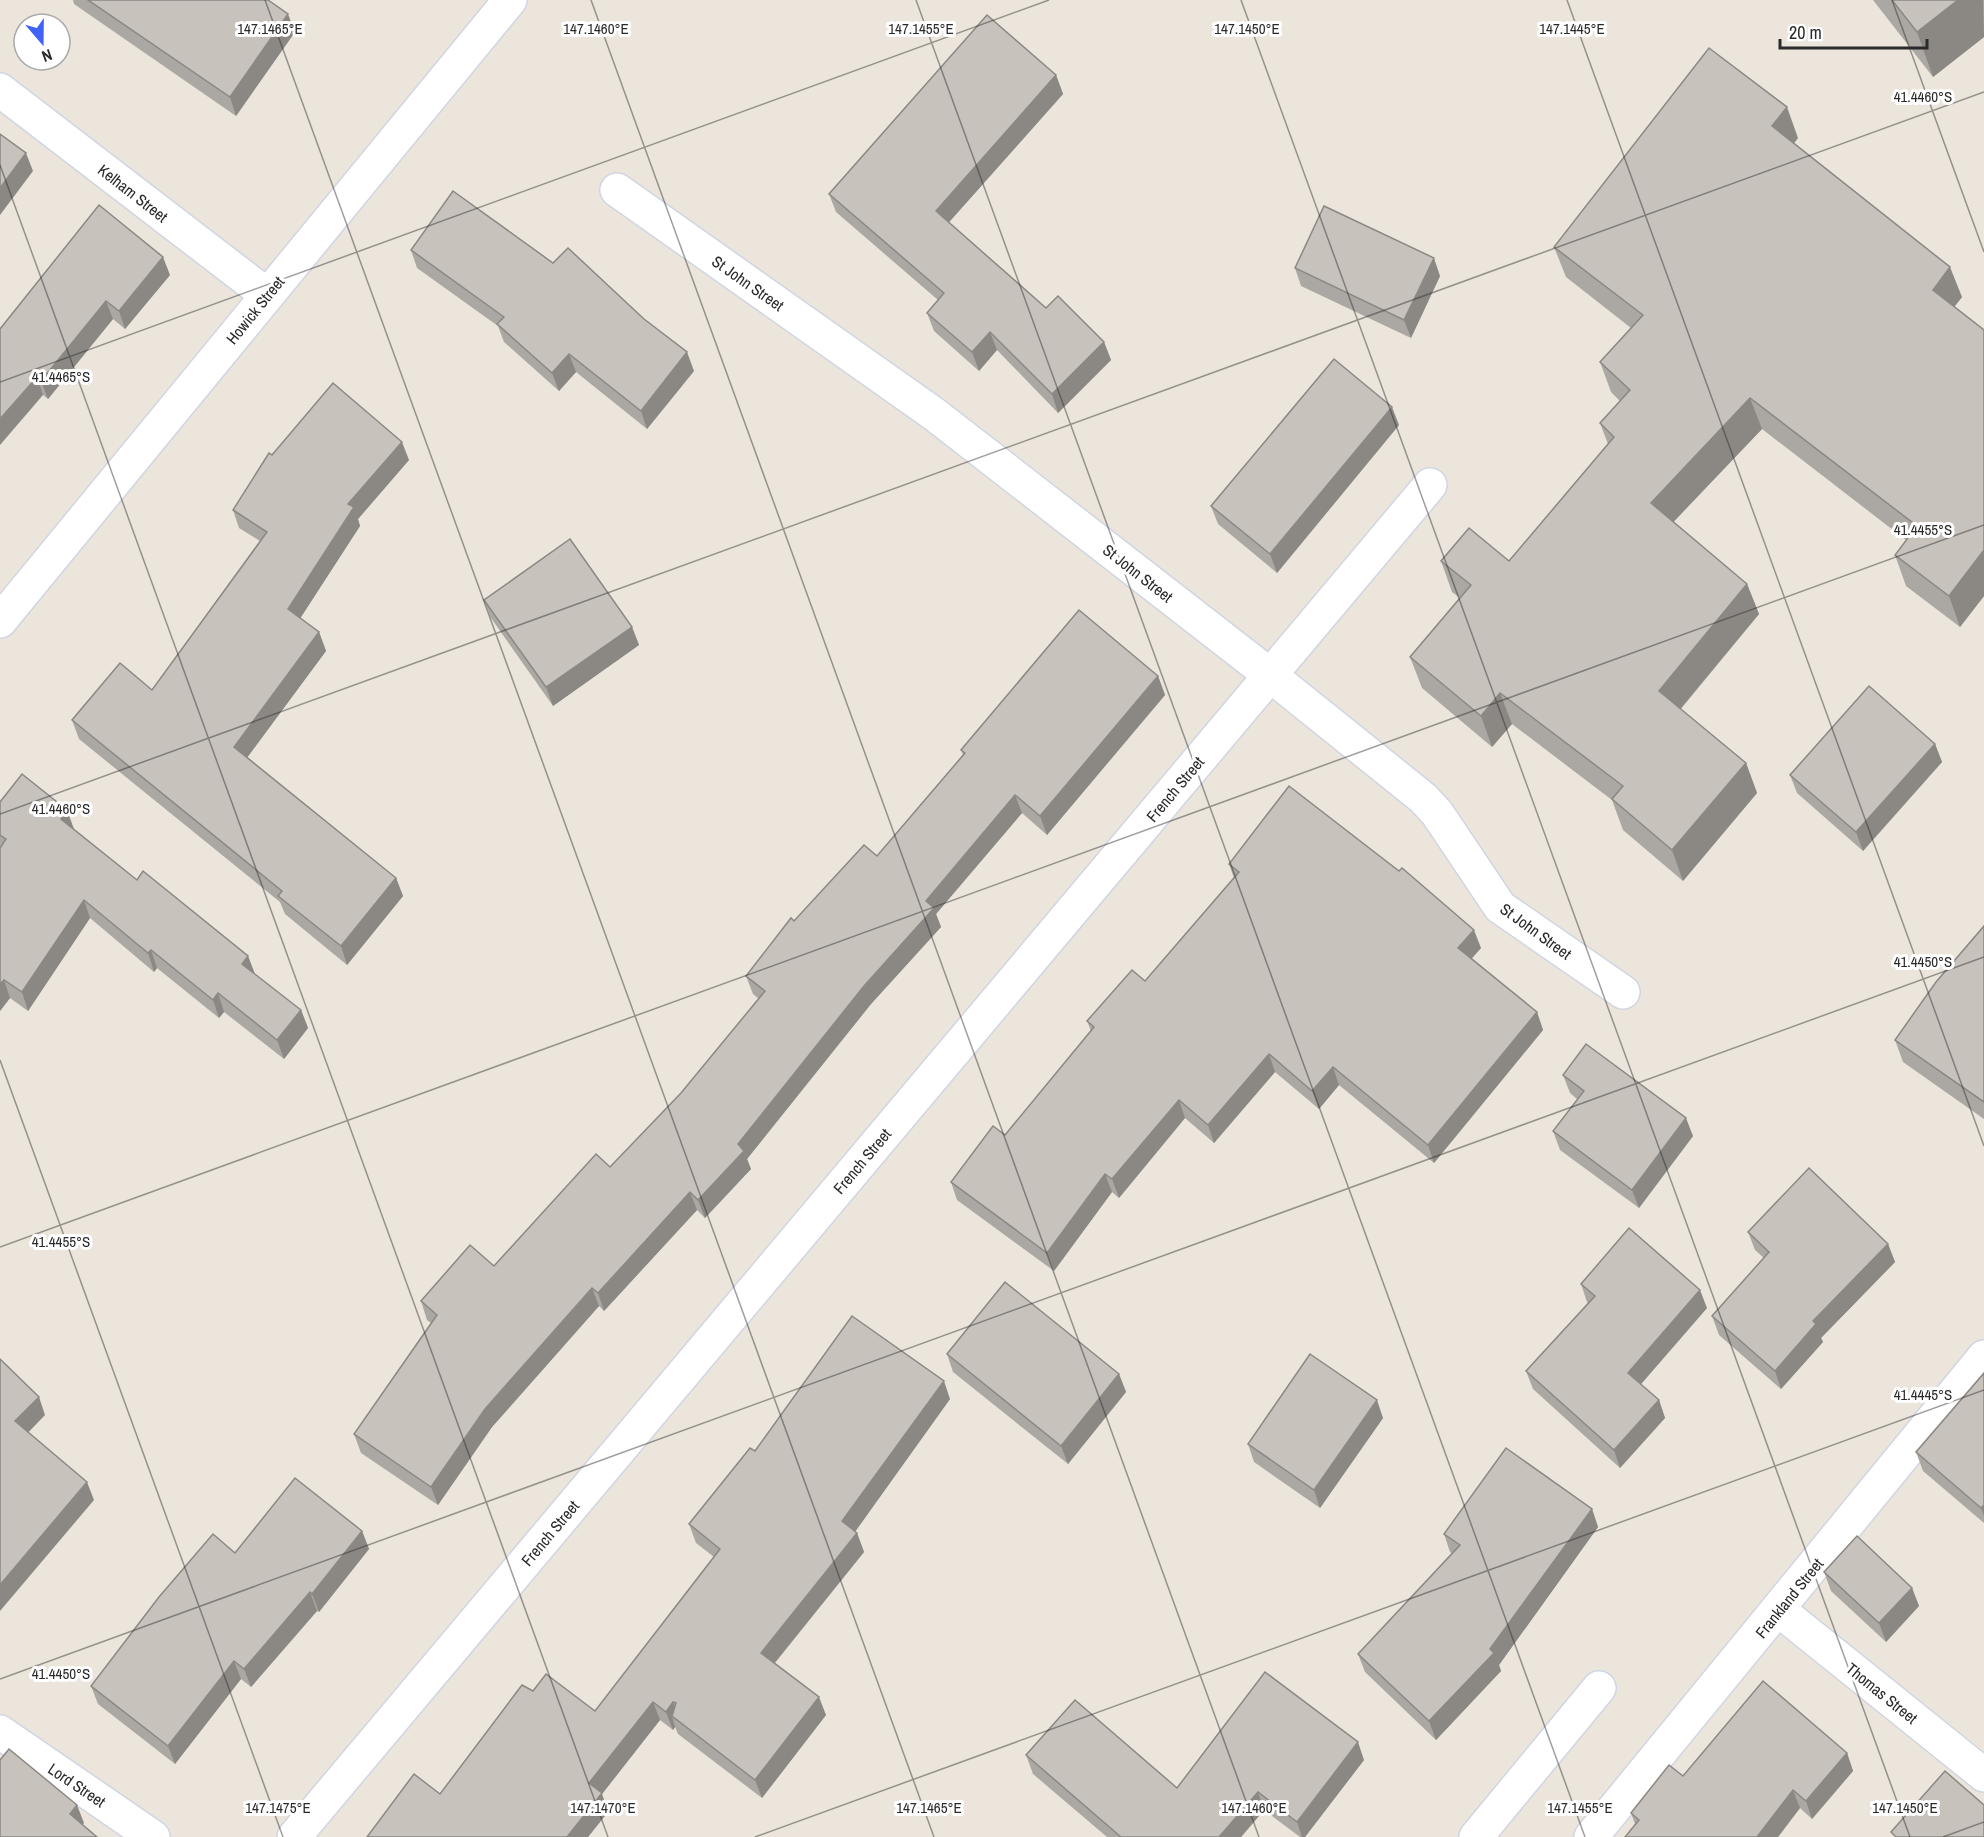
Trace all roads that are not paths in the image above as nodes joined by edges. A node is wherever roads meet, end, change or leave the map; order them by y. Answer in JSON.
{"nodes":[{"id":1,"x":510,"y":0,"type":"edge"},
{"id":2,"x":0,"y":90,"type":"edge"},
{"id":3,"x":617,"y":190,"type":"dead end"},
{"id":4,"x":267,"y":295,"type":"junction"},
{"id":5,"x":1430,"y":485,"type":"dead end"},
{"id":6,"x":0,"y":621,"type":"edge"},
{"id":7,"x":1270,"y":675,"type":"junction"},
{"id":8,"x":1623,"y":992,"type":"dead end"},
{"id":9,"x":1984,"y":1357,"type":"edge"},
{"id":10,"x":1779,"y":1610,"type":"junction"},
{"id":11,"x":1599,"y":1688,"type":"dead end"},
{"id":12,"x":0,"y":1732,"type":"edge"},
{"id":13,"x":1984,"y":1775,"type":"edge"},
{"id":14,"x":153,"y":1837,"type":"edge"},
{"id":15,"x":294,"y":1837,"type":"edge"},
{"id":16,"x":1476,"y":1837,"type":"edge"},
{"id":17,"x":1591,"y":1837,"type":"edge"}],
"edges":[{"from":1,"to":4,"type":"street","name":"Howick Street"},
{"from":2,"to":4,"type":"street","name":"Kelham Street"},
{"from":3,"to":7,"type":"street","name":"St John Street"},
{"from":4,"to":6,"type":"street","name":"Howick Street"},
{"from":5,"to":7,"type":"street","name":"French Street"},
{"from":7,"to":8,"type":"street","name":"St John Street"},
{"from":7,"to":15,"type":"street","name":"French Street"},
{"from":9,"to":10,"type":"street","name":"Frankland Street"},
{"from":10,"to":13,"type":"street","name":"Thomas Street"},
{"from":10,"to":17,"type":"street","name":"Frankland Street"},
{"from":11,"to":16,"type":"street"},
{"from":12,"to":14,"type":"street","name":"Lord Street"}]}
